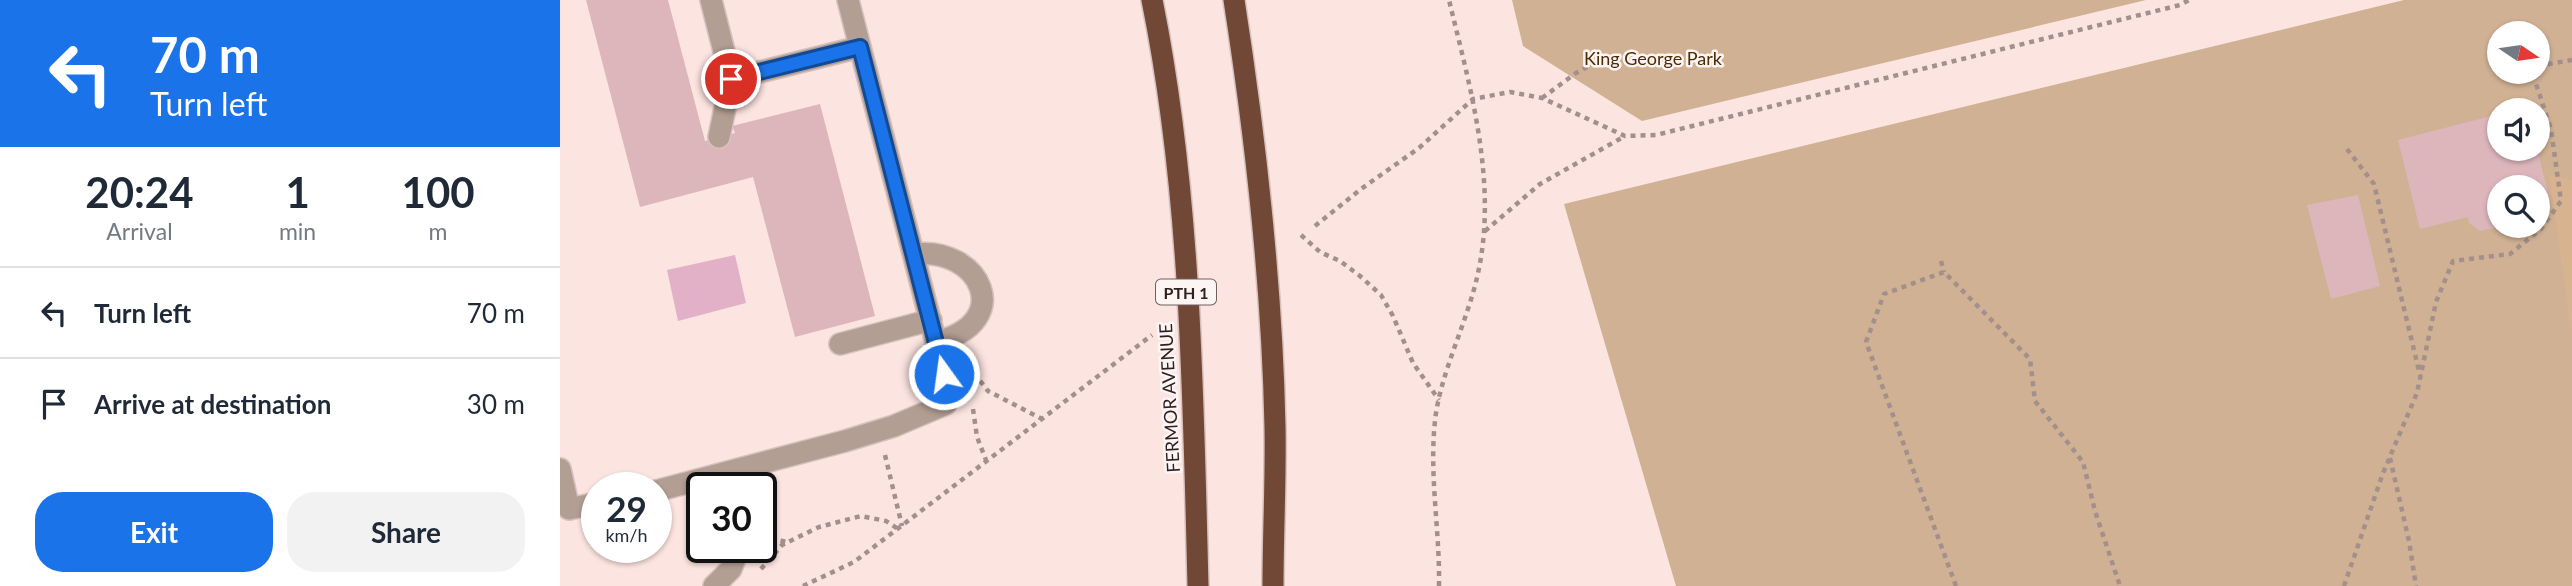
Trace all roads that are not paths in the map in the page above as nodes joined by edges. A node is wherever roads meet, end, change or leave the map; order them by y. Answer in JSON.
{"nodes":[{"id":1,"x":711,"y":0,"type":"edge"},
{"id":2,"x":848,"y":0,"type":"edge"},
{"id":3,"x":1152,"y":0,"type":"edge"},
{"id":4,"x":1234,"y":0,"type":"edge"},
{"id":5,"x":860,"y":47,"type":"junction"},
{"id":6,"x":731,"y":79,"type":"junction"},
{"id":7,"x":719,"y":137,"type":"dead end"},
{"id":8,"x":914,"y":254,"type":"junction"},
{"id":9,"x":931,"y":320,"type":"junction"},
{"id":10,"x":936,"y":342,"type":"junction"},
{"id":11,"x":840,"y":344,"type":"dead end"},
{"id":12,"x":560,"y":469,"type":"edge"},
{"id":13,"x":756,"y":472,"type":"edge"},
{"id":14,"x":581,"y":506,"type":"edge"},
{"id":15,"x":733,"y":563,"type":"edge"},
{"id":16,"x":714,"y":586,"type":"edge"},
{"id":17,"x":1198,"y":586,"type":"edge"},
{"id":18,"x":1273,"y":586,"type":"edge"}],
"edges":[{"from":1,"to":6,"type":"street"},
{"from":2,"to":5,"type":"street"},
{"from":3,"to":17,"type":"highway","name":"FERMOR AVENUE","number":"PTH 1"},
{"from":4,"to":18,"type":"highway"},
{"from":5,"to":6,"type":"street"},
{"from":5,"to":8,"type":"street"},
{"from":6,"to":7,"type":"street"},
{"from":8,"to":9,"type":"street"},
{"from":8,"to":10,"type":"street"},
{"from":9,"to":10,"type":"street"},
{"from":9,"to":11,"type":"street"},
{"from":10,"to":13,"type":"street"},
{"from":12,"to":14,"type":"street"},
{"from":15,"to":16,"type":"street"}]}
